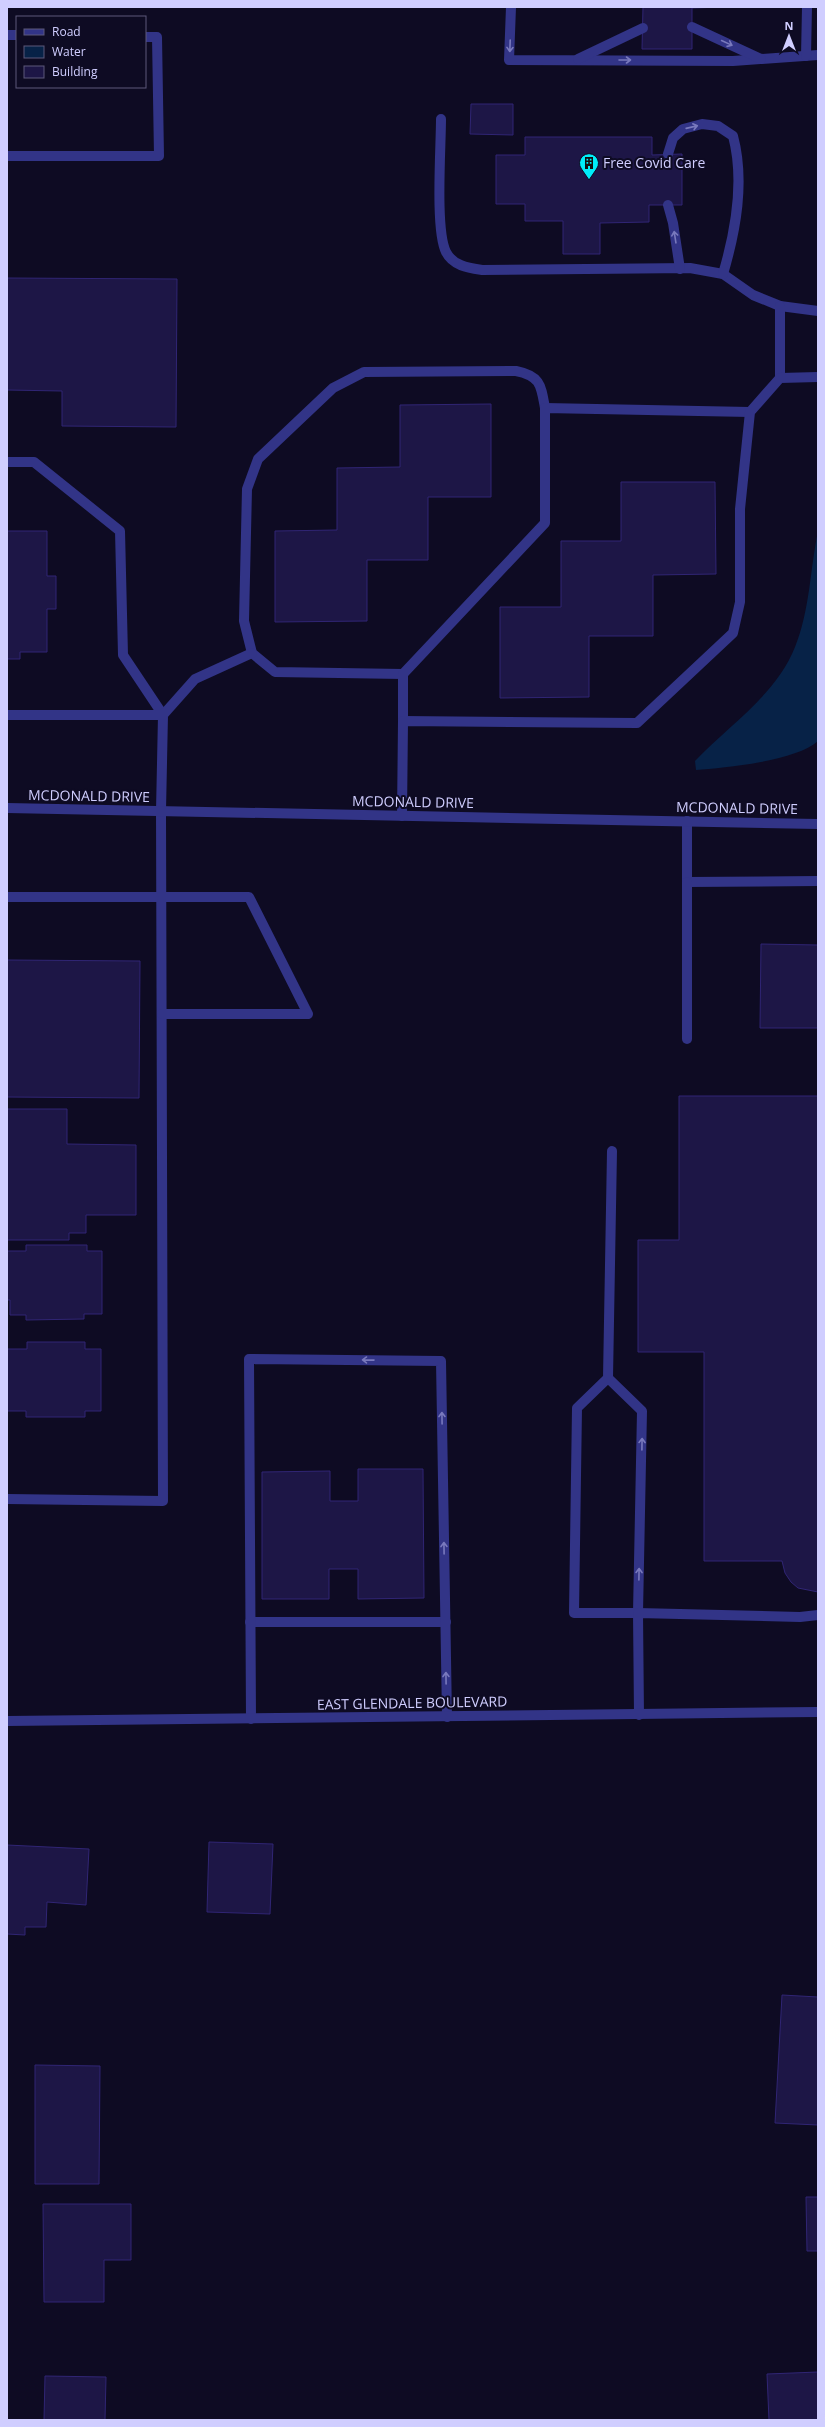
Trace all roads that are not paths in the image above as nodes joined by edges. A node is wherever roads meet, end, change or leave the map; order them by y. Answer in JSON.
{"nodes":[{"id":1,"x":511,"y":7,"type":"edge"},
{"id":2,"x":807,"y":7,"type":"edge"},
{"id":3,"x":692,"y":27,"type":"dead end"},
{"id":4,"x":643,"y":28,"type":"dead end"},
{"id":5,"x":146,"y":37,"type":"edge"},
{"id":6,"x":818,"y":55,"type":"edge"},
{"id":7,"x":806,"y":56,"type":"junction"},
{"id":8,"x":762,"y":59,"type":"junction"},
{"id":9,"x":576,"y":60,"type":"junction"},
{"id":10,"x":441,"y":119,"type":"dead end"},
{"id":11,"x":668,"y":154,"type":"dead end"},
{"id":12,"x":7,"y":156,"type":"edge"},
{"id":13,"x":668,"y":205,"type":"dead end"},
{"id":14,"x":680,"y":269,"type":"junction"},
{"id":15,"x":723,"y":274,"type":"junction"},
{"id":16,"x":780,"y":306,"type":"junction"},
{"id":17,"x":818,"y":311,"type":"edge"},
{"id":18,"x":818,"y":377,"type":"edge"},
{"id":19,"x":780,"y":378,"type":"junction"},
{"id":20,"x":546,"y":408,"type":"junction"},
{"id":21,"x":750,"y":412,"type":"junction"},
{"id":22,"x":7,"y":462,"type":"edge"},
{"id":23,"x":252,"y":653,"type":"junction"},
{"id":24,"x":403,"y":674,"type":"junction"},
{"id":25,"x":7,"y":715,"type":"edge"},
{"id":26,"x":163,"y":715,"type":"junction"},
{"id":27,"x":403,"y":721,"type":"junction"},
{"id":28,"x":7,"y":808,"type":"edge"},
{"id":29,"x":161,"y":811,"type":"junction"},
{"id":30,"x":402,"y":816,"type":"junction"},
{"id":31,"x":687,"y":821,"type":"junction"},
{"id":32,"x":818,"y":824,"type":"edge"},
{"id":33,"x":818,"y":881,"type":"edge"},
{"id":34,"x":687,"y":882,"type":"junction"},
{"id":35,"x":7,"y":897,"type":"edge"},
{"id":36,"x":162,"y":897,"type":"junction"},
{"id":37,"x":162,"y":1014,"type":"junction"},
{"id":38,"x":687,"y":1039,"type":"dead end"},
{"id":39,"x":612,"y":1151,"type":"dead end"},
{"id":40,"x":608,"y":1378,"type":"junction"},
{"id":41,"x":7,"y":1499,"type":"edge"},
{"id":42,"x":638,"y":1613,"type":"junction"},
{"id":43,"x":818,"y":1615,"type":"edge"},
{"id":44,"x":250,"y":1622,"type":"junction"},
{"id":45,"x":446,"y":1622,"type":"junction"},
{"id":46,"x":818,"y":1712,"type":"edge"},
{"id":47,"x":640,"y":1715,"type":"junction"},
{"id":48,"x":447,"y":1717,"type":"junction"},
{"id":49,"x":251,"y":1719,"type":"junction"},
{"id":50,"x":7,"y":1721,"type":"edge"}],
"edges":[{"from":1,"to":9,"type":"street","one_way":true},
{"from":2,"to":7,"type":"street"},
{"from":3,"to":8,"type":"street","one_way":true},
{"from":4,"to":9,"type":"street"},
{"from":5,"to":12,"type":"street"},
{"from":6,"to":7,"type":"street"},
{"from":7,"to":8,"type":"street"},
{"from":9,"to":8,"type":"street","one_way":true},
{"from":10,"to":14,"type":"street"},
{"from":11,"to":15,"type":"street","one_way":true},
{"from":14,"to":13,"type":"street","one_way":true},
{"from":14,"to":15,"type":"street"},
{"from":15,"to":16,"type":"street"},
{"from":16,"to":17,"type":"street"},
{"from":16,"to":19,"type":"street"},
{"from":18,"to":19,"type":"street"},
{"from":19,"to":21,"type":"street"},
{"from":20,"to":21,"type":"street"},
{"from":20,"to":23,"type":"street"},
{"from":20,"to":24,"type":"street"},
{"from":21,"to":27,"type":"street"},
{"from":22,"to":26,"type":"street"},
{"from":23,"to":24,"type":"street"},
{"from":23,"to":26,"type":"street"},
{"from":24,"to":27,"type":"street"},
{"from":25,"to":26,"type":"street"},
{"from":26,"to":29,"type":"street"},
{"from":27,"to":30,"type":"street"},
{"from":28,"to":29,"type":"street","name":"MCDONALD DRIVE"},
{"from":29,"to":30,"type":"street","name":"MCDONALD DRIVE"},
{"from":29,"to":36,"type":"street"},
{"from":30,"to":31,"type":"street","name":"MCDONALD DRIVE"},
{"from":31,"to":32,"type":"street","name":"MCDONALD DRIVE"},
{"from":31,"to":34,"type":"street"},
{"from":33,"to":34,"type":"street"},
{"from":34,"to":38,"type":"street"},
{"from":35,"to":36,"type":"street"},
{"from":36,"to":37,"type":"street"},
{"from":36,"to":37,"type":"street"},
{"from":37,"to":41,"type":"street"},
{"from":39,"to":40,"type":"street"},
{"from":42,"to":40,"type":"street","one_way":true},
{"from":40,"to":42,"type":"street"},
{"from":42,"to":43,"type":"street"},
{"from":42,"to":47,"type":"street"},
{"from":44,"to":45,"type":"street"},
{"from":45,"to":44,"type":"street","one_way":true},
{"from":44,"to":49,"type":"street"},
{"from":48,"to":45,"type":"street","one_way":true},
{"from":46,"to":47,"type":"street","name":"EAST GLENDALE BOULEVARD"},
{"from":47,"to":48,"type":"street","name":"EAST GLENDALE BOULEVARD"},
{"from":48,"to":49,"type":"street","name":"EAST GLENDALE BOULEVARD"},
{"from":49,"to":50,"type":"street","name":"EAST GLENDALE BOULEVARD"}]}
